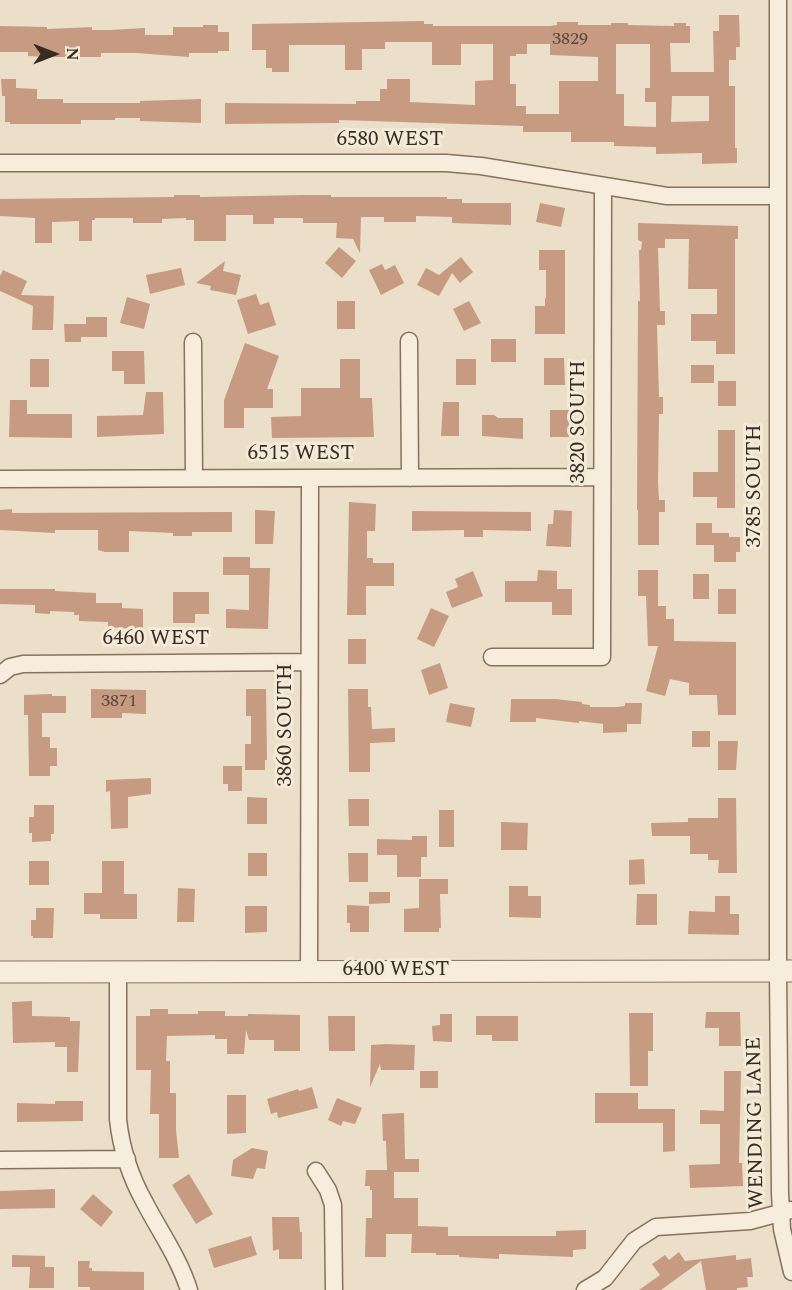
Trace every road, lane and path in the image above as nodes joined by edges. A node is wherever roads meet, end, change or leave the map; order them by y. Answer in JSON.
{"nodes":[{"id":1,"x":778,"y":0,"type":"edge"},
{"id":2,"x":0,"y":164,"type":"edge"},
{"id":3,"x":603,"y":186,"type":"junction"},
{"id":4,"x":777,"y":196,"type":"junction"},
{"id":5,"x":410,"y":341,"type":"dead end"},
{"id":6,"x":193,"y":342,"type":"dead end"},
{"id":7,"x":785,"y":450,"type":"edge"},
{"id":8,"x":602,"y":477,"type":"junction"},
{"id":9,"x":0,"y":478,"type":"edge"},
{"id":10,"x":194,"y":478,"type":"junction"},
{"id":11,"x":310,"y":478,"type":"junction"},
{"id":12,"x":410,"y":478,"type":"junction"},
{"id":13,"x":492,"y":657,"type":"dead end"},
{"id":14,"x":309,"y":662,"type":"junction"},
{"id":15,"x":786,"y":664,"type":"edge"},
{"id":16,"x":2,"y":673,"type":"edge"},
{"id":17,"x":118,"y":971,"type":"junction"},
{"id":18,"x":309,"y":971,"type":"junction"},
{"id":19,"x":785,"y":971,"type":"edge"},
{"id":20,"x":0,"y":972,"type":"edge"},
{"id":21,"x":127,"y":1159,"type":"junction"},
{"id":22,"x":0,"y":1160,"type":"edge"},
{"id":23,"x":316,"y":1171,"type":"dead end"},
{"id":24,"x":786,"y":1211,"type":"edge"},
{"id":25,"x":792,"y":1272,"type":"edge"},
{"id":26,"x":189,"y":1290,"type":"edge"},
{"id":27,"x":334,"y":1290,"type":"edge"},
{"id":28,"x":585,"y":1290,"type":"edge"}],
"edges":[{"from":1,"to":4,"type":"street","name":"3785 SOUTH"},
{"from":2,"to":3,"type":"street","name":"6580 WEST"},
{"from":3,"to":4,"type":"street","name":"6580 WEST"},
{"from":3,"to":8,"type":"street","name":"3820 SOUTH"},
{"from":4,"to":7,"type":"street","name":"3785 SOUTH"},
{"from":5,"to":12,"type":"street"},
{"from":6,"to":10,"type":"street"},
{"from":7,"to":15,"type":"street","name":"3785 SOUTH"},
{"from":8,"to":12,"type":"street","name":"6515 WEST"},
{"from":8,"to":13,"type":"street","name":"3820 SOUTH"},
{"from":9,"to":10,"type":"street","name":"6515 WEST"},
{"from":10,"to":11,"type":"street","name":"6515 WEST"},
{"from":11,"to":12,"type":"street","name":"6515 WEST"},
{"from":11,"to":14,"type":"street","name":"3860 SOUTH"},
{"from":14,"to":16,"type":"street","name":"6460 WEST"},
{"from":14,"to":18,"type":"street","name":"3860 SOUTH"},
{"from":15,"to":19,"type":"street","name":"3785 SOUTH"},
{"from":17,"to":18,"type":"street","name":"6400 WEST"},
{"from":17,"to":20,"type":"street","name":"6400 WEST"},
{"from":17,"to":21,"type":"street"},
{"from":18,"to":19,"type":"street","name":"6400 WEST"},
{"from":19,"to":24,"type":"street","name":"WENDING LANE"},
{"from":21,"to":22,"type":"street"},
{"from":21,"to":26,"type":"street"},
{"from":23,"to":27,"type":"street"},
{"from":24,"to":25,"type":"street","name":"WENDING LANE"},
{"from":24,"to":28,"type":"street"}]}
